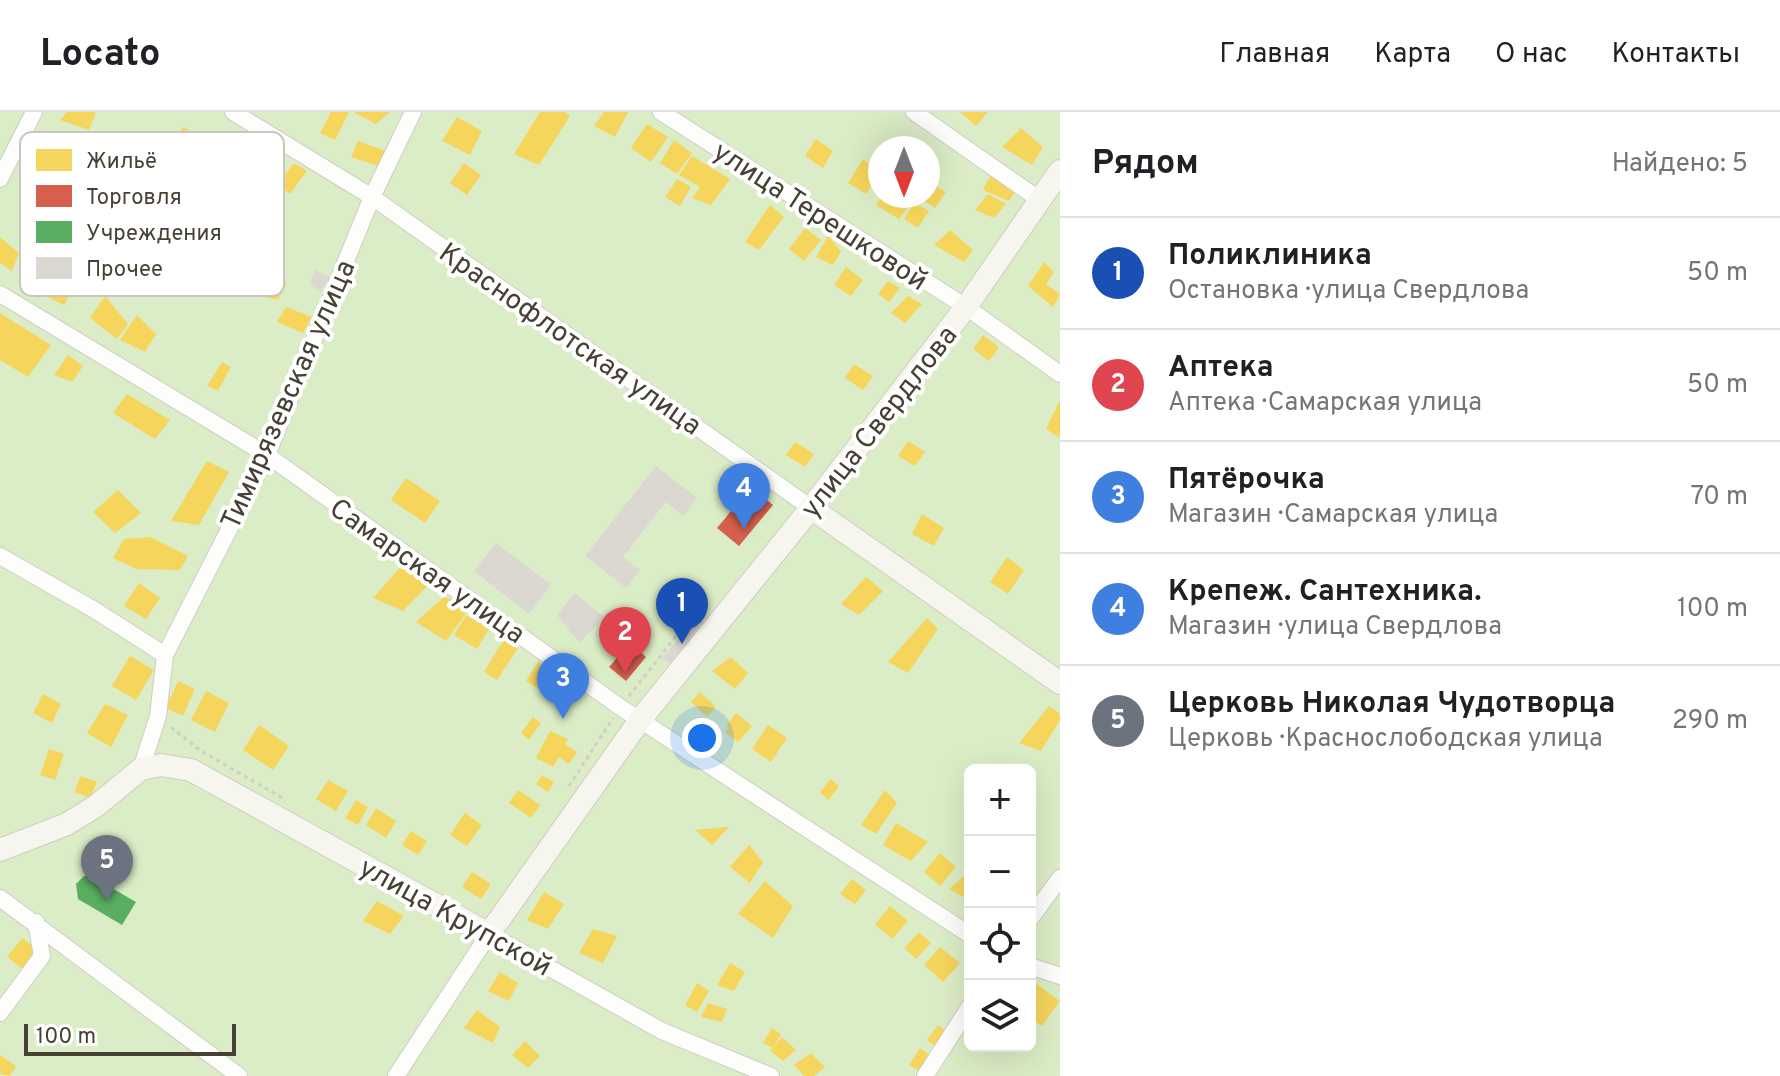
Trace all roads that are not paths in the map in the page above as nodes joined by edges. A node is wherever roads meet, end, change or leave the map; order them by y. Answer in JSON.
{"nodes":[{"id":1,"x":34,"y":112,"type":"edge"},
{"id":2,"x":233,"y":112,"type":"edge"},
{"id":3,"x":413,"y":112,"type":"edge"},
{"id":4,"x":661,"y":112,"type":"edge"},
{"id":5,"x":914,"y":112,"type":"edge"},
{"id":6,"x":24,"y":132,"type":"edge"},
{"id":7,"x":266,"y":132,"type":"edge"},
{"id":8,"x":20,"y":140,"type":"edge"},
{"id":9,"x":284,"y":143,"type":"edge"},
{"id":10,"x":1060,"y":171,"type":"edge"},
{"id":11,"x":0,"y":179,"type":"edge"},
{"id":12,"x":372,"y":197,"type":"junction"},
{"id":13,"x":1040,"y":200,"type":"junction"},
{"id":14,"x":0,"y":294,"type":"edge"},
{"id":15,"x":966,"y":307,"type":"junction"},
{"id":16,"x":1060,"y":374,"type":"edge"},
{"id":17,"x":267,"y":455,"type":"junction"},
{"id":18,"x":811,"y":508,"type":"junction"},
{"id":19,"x":0,"y":556,"type":"edge"},
{"id":20,"x":165,"y":655,"type":"junction"},
{"id":21,"x":1060,"y":683,"type":"edge"},
{"id":22,"x":640,"y":720,"type":"junction"},
{"id":23,"x":141,"y":769,"type":"junction"},
{"id":24,"x":0,"y":850,"type":"edge"},
{"id":25,"x":1060,"y":878,"type":"edge"},
{"id":26,"x":0,"y":898,"type":"edge"},
{"id":27,"x":1036,"y":911,"type":"edge"},
{"id":28,"x":36,"y":922,"type":"junction"},
{"id":29,"x":964,"y":931,"type":"edge"},
{"id":30,"x":489,"y":934,"type":"junction"},
{"id":31,"x":1036,"y":968,"type":"edge"},
{"id":32,"x":1060,"y":976,"type":"edge"},
{"id":33,"x":0,"y":1013,"type":"edge"},
{"id":34,"x":964,"y":1015,"type":"edge"},
{"id":35,"x":239,"y":1076,"type":"edge"},
{"id":36,"x":396,"y":1076,"type":"edge"},
{"id":37,"x":771,"y":1076,"type":"edge"},
{"id":38,"x":925,"y":1076,"type":"edge"}],
"edges":[{"from":1,"to":6,"type":"street"},
{"from":2,"to":7,"type":"street","name":"Краснофлотская улица"},
{"from":3,"to":12,"type":"street","name":"Тимирязевская улица"},
{"from":4,"to":15,"type":"street","name":"улица Терешковой"},
{"from":5,"to":13,"type":"street"},
{"from":8,"to":11,"type":"street"},
{"from":9,"to":12,"type":"street","name":"Краснофлотская улица"},
{"from":10,"to":13,"type":"street","name":"улица Свердлова"},
{"from":12,"to":17,"type":"street","name":"Тимирязевская улица"},
{"from":12,"to":18,"type":"street","name":"Краснофлотская улица"},
{"from":13,"to":15,"type":"street","name":"улица Свердлова"},
{"from":14,"to":17,"type":"street","name":"Самарская улица"},
{"from":15,"to":16,"type":"street","name":"улица Терешковой"},
{"from":15,"to":18,"type":"street","name":"улица Свердлова"},
{"from":17,"to":20,"type":"street","name":"Тимирязевская улица"},
{"from":17,"to":22,"type":"street","name":"Самарская улица"},
{"from":18,"to":21,"type":"street","name":"Краснофлотская улица"},
{"from":18,"to":22,"type":"street","name":"улица Свердлова"},
{"from":19,"to":20,"type":"street"},
{"from":20,"to":23,"type":"street","name":"Тимирязевская улица"},
{"from":22,"to":29,"type":"street","name":"Самарская улица"},
{"from":22,"to":30,"type":"street","name":"улица Свердлова"},
{"from":23,"to":24,"type":"street"},
{"from":23,"to":30,"type":"street","name":"улица Крупской"},
{"from":25,"to":27,"type":"street"},
{"from":26,"to":28,"type":"street"},
{"from":28,"to":33,"type":"street"},
{"from":28,"to":35,"type":"street"},
{"from":30,"to":36,"type":"street"},
{"from":30,"to":37,"type":"street","name":"улица Крупской"},
{"from":31,"to":32,"type":"street"},
{"from":34,"to":38,"type":"street"}]}
